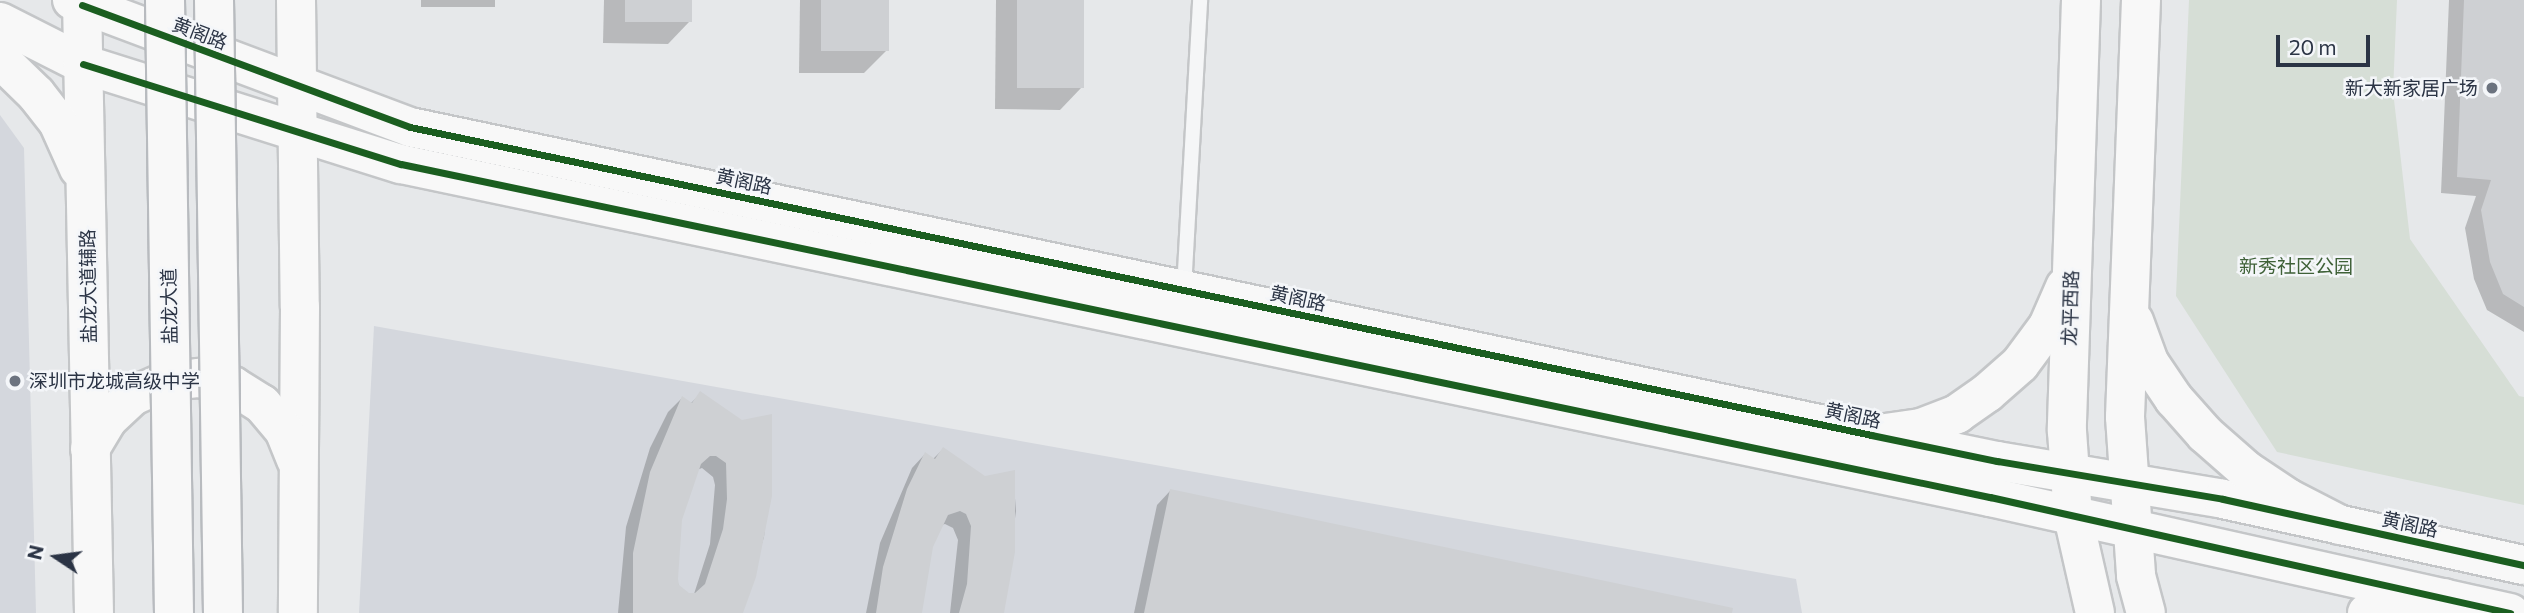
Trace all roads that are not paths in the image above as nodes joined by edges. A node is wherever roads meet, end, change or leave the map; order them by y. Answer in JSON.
{"nodes":[{"id":1,"x":165,"y":0,"type":"edge"},
{"id":2,"x":214,"y":0,"type":"edge"},
{"id":3,"x":296,"y":0,"type":"edge"},
{"id":4,"x":1199,"y":0,"type":"edge"},
{"id":5,"x":2081,"y":0,"type":"edge"},
{"id":6,"x":2141,"y":0,"type":"edge"},
{"id":7,"x":79,"y":2,"type":"edge"},
{"id":8,"x":0,"y":22,"type":"edge"},
{"id":9,"x":0,"y":59,"type":"edge"},
{"id":10,"x":83,"y":64,"type":"junction"},
{"id":11,"x":297,"y":86,"type":"junction"},
{"id":12,"x":297,"y":131,"type":"junction"},
{"id":13,"x":86,"y":189,"type":"junction"},
{"id":14,"x":2071,"y":273,"type":"junction"},
{"id":15,"x":2128,"y":305,"type":"junction"},
{"id":16,"x":1183,"y":309,"type":"junction"},
{"id":17,"x":1871,"y":435,"type":"junction"},
{"id":18,"x":90,"y":449,"type":"junction"},
{"id":19,"x":297,"y":462,"type":"junction"},
{"id":20,"x":2068,"y":473,"type":"junction"},
{"id":21,"x":2128,"y":483,"type":"junction"},
{"id":22,"x":2073,"y":516,"type":"junction"},
{"id":23,"x":2340,"y":525,"type":"junction"},
{"id":24,"x":2131,"y":528,"type":"junction"},
{"id":25,"x":2524,"y":565,"type":"edge"},
{"id":26,"x":2443,"y":598,"type":"junction"},
{"id":27,"x":94,"y":613,"type":"edge"},
{"id":28,"x":174,"y":613,"type":"edge"},
{"id":29,"x":223,"y":613,"type":"edge"},
{"id":30,"x":298,"y":613,"type":"edge"},
{"id":31,"x":2095,"y":613,"type":"edge"},
{"id":32,"x":2146,"y":613,"type":"edge"},
{"id":33,"x":2367,"y":613,"type":"edge"},
{"id":34,"x":2510,"y":613,"type":"edge"}],
"edges":[{"from":1,"to":28,"type":"main road","name":"盐龙大道","bridge":true},
{"from":2,"to":29,"type":"main road","bridge":true},
{"from":3,"to":11,"type":"main road"},
{"from":4,"to":16,"type":"lane"},
{"from":5,"to":14,"type":"main road","name":"龙平西路"},
{"from":6,"to":15,"type":"main road"},
{"from":7,"to":10,"type":"main road","name":"盐龙大道辅路"},
{"from":7,"to":11,"type":"main road","name":"黄阁路"},
{"from":8,"to":10,"type":"main road","name":"黄阁路"},
{"from":9,"to":13,"type":"main road"},
{"from":10,"to":12,"type":"main road","name":"黄阁路"},
{"from":10,"to":13,"type":"main road","name":"盐龙大道辅路"},
{"from":11,"to":12,"type":"main road"},
{"from":11,"to":16,"type":"main road","name":"黄阁路"},
{"from":12,"to":16,"type":"main road","name":"黄阁路"},
{"from":12,"to":19,"type":"main road"},
{"from":13,"to":18,"type":"main road","name":"盐龙大道辅路"},
{"from":14,"to":17,"type":"main road"},
{"from":14,"to":20,"type":"main road","name":"龙平西路"},
{"from":15,"to":21,"type":"main road"},
{"from":15,"to":23,"type":"main road"},
{"from":16,"to":17,"type":"main road","name":"黄阁路"},
{"from":16,"to":22,"type":"main road","name":"黄阁路"},
{"from":17,"to":20,"type":"main road","name":"黄阁路"},
{"from":18,"to":19,"type":"main road"},
{"from":18,"to":27,"type":"main road","name":"盐龙大道辅路"},
{"from":19,"to":30,"type":"main road"},
{"from":20,"to":21,"type":"main road","name":"黄阁路"},
{"from":20,"to":22,"type":"main road","name":"龙平西路"},
{"from":21,"to":23,"type":"main road","name":"黄阁路"},
{"from":21,"to":24,"type":"main road"},
{"from":22,"to":24,"type":"main road","name":"黄阁路"},
{"from":22,"to":31,"type":"main road","name":"龙平西路"},
{"from":23,"to":25,"type":"main road","name":"黄阁路"},
{"from":24,"to":26,"type":"main road","name":"黄阁路"},
{"from":24,"to":32,"type":"main road"},
{"from":26,"to":33,"type":"main road"},
{"from":26,"to":34,"type":"main road","name":"黄阁路"}]}
